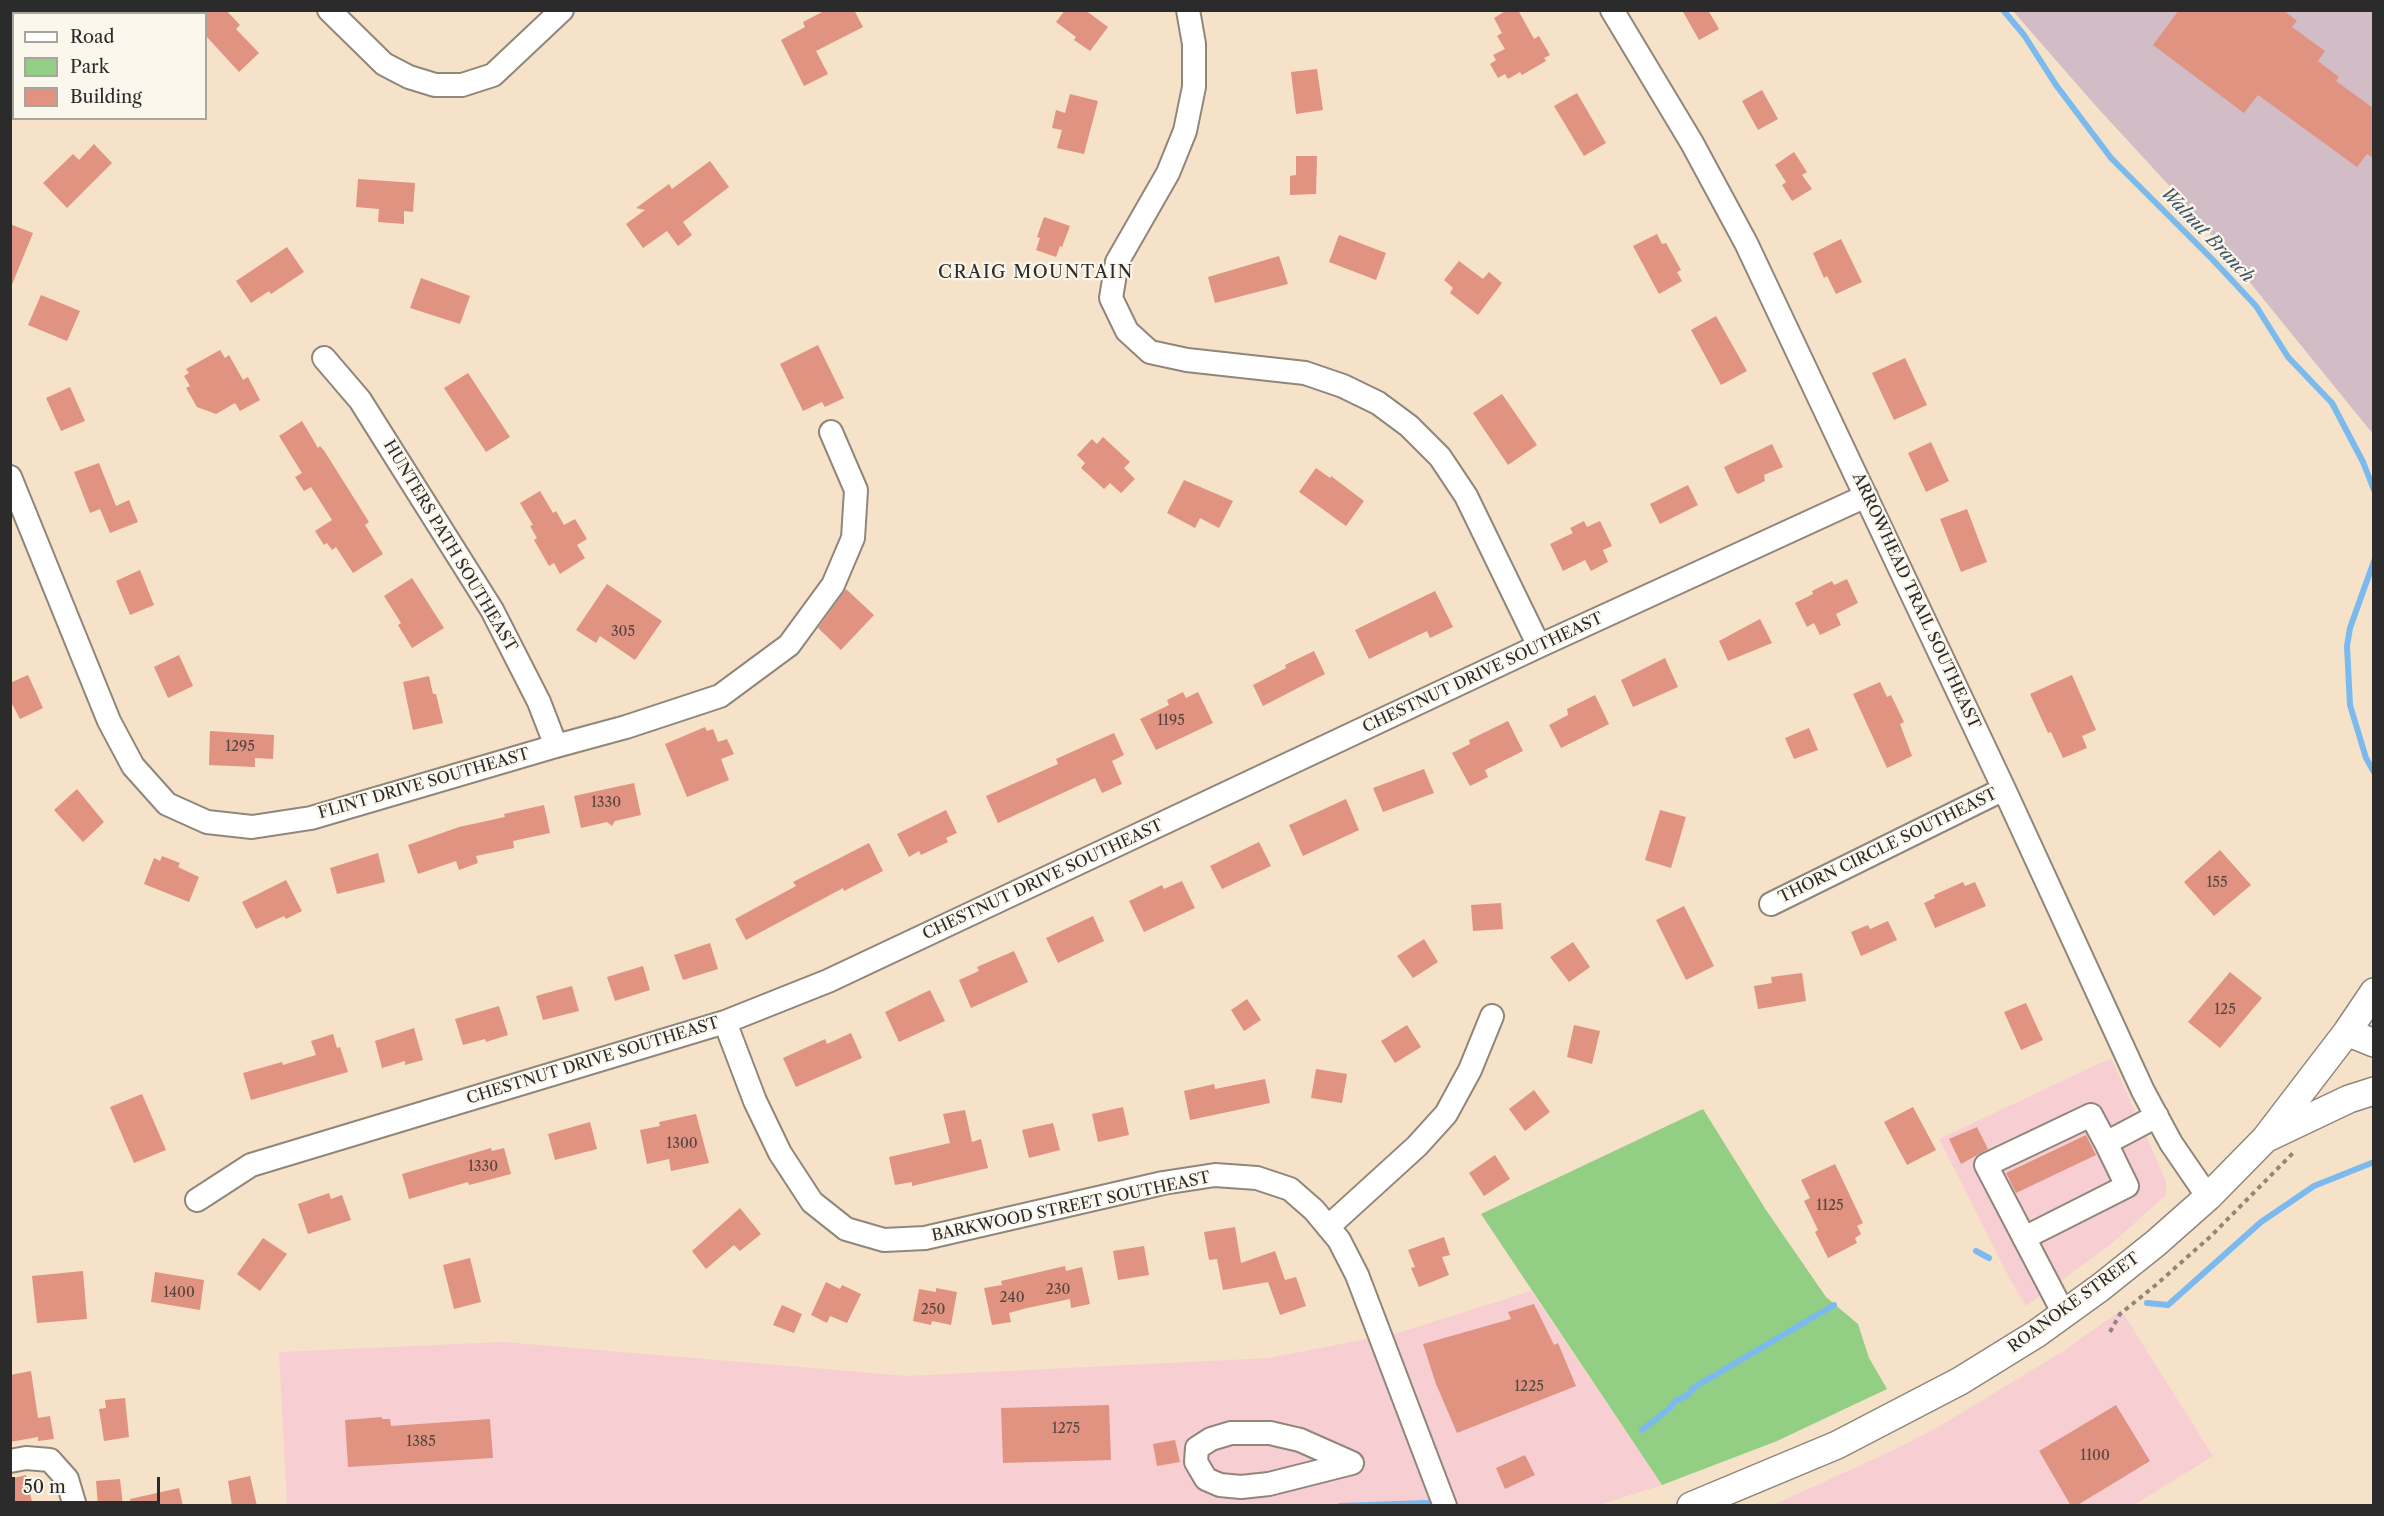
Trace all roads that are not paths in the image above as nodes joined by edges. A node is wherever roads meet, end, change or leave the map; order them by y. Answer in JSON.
{"nodes":[{"id":1,"x":329,"y":10,"type":"edge"},
{"id":2,"x":562,"y":10,"type":"edge"},
{"id":3,"x":1188,"y":10,"type":"edge"},
{"id":4,"x":1612,"y":10,"type":"edge"},
{"id":5,"x":324,"y":358,"type":"dead end"},
{"id":6,"x":831,"y":432,"type":"dead end"},
{"id":7,"x":10,"y":477,"type":"edge"},
{"id":8,"x":1866,"y":496,"type":"junction"},
{"id":9,"x":1539,"y":645,"type":"junction"},
{"id":10,"x":556,"y":746,"type":"junction"},
{"id":11,"x":2004,"y":789,"type":"junction"},
{"id":12,"x":1771,"y":904,"type":"dead end"},
{"id":13,"x":2373,"y":992,"type":"edge"},
{"id":14,"x":1492,"y":1016,"type":"dead end"},
{"id":15,"x":725,"y":1022,"type":"junction"},
{"id":16,"x":2347,"y":1032,"type":"junction"},
{"id":17,"x":2373,"y":1043,"type":"edge"},
{"id":18,"x":2373,"y":1091,"type":"edge"},
{"id":19,"x":2157,"y":1116,"type":"junction"},
{"id":20,"x":2265,"y":1139,"type":"junction"},
{"id":21,"x":2106,"y":1143,"type":"junction"},
{"id":22,"x":2208,"y":1197,"type":"junction"},
{"id":23,"x":197,"y":1200,"type":"dead end"},
{"id":24,"x":1328,"y":1227,"type":"junction"},
{"id":25,"x":2024,"y":1238,"type":"junction"},
{"id":26,"x":2064,"y":1314,"type":"junction"},
{"id":27,"x":10,"y":1461,"type":"edge"},
{"id":28,"x":1352,"y":1463,"type":"joint"},
{"id":29,"x":75,"y":1506,"type":"edge"},
{"id":30,"x":1445,"y":1506,"type":"edge"},
{"id":31,"x":1691,"y":1506,"type":"edge"}],
"edges":[{"from":1,"to":2,"type":"street"},
{"from":3,"to":9,"type":"street"},
{"from":4,"to":8,"type":"street","name":"ARROWHEAD TRAIL SOUTHEAST"},
{"from":5,"to":10,"type":"street","name":"HUNTERS PATH SOUTHEAST"},
{"from":6,"to":10,"type":"street","name":"FLINT DRIVE SOUTHEAST"},
{"from":7,"to":10,"type":"street","name":"FLINT DRIVE SOUTHEAST"},
{"from":8,"to":9,"type":"street","name":"CHESTNUT DRIVE SOUTHEAST"},
{"from":8,"to":11,"type":"street","name":"ARROWHEAD TRAIL SOUTHEAST"},
{"from":9,"to":15,"type":"street","name":"CHESTNUT DRIVE SOUTHEAST"},
{"from":11,"to":12,"type":"street","name":"THORN CIRCLE SOUTHEAST"},
{"from":11,"to":19,"type":"street","name":"ARROWHEAD TRAIL SOUTHEAST"},
{"from":13,"to":16,"type":"main road","name":"ROANOKE STREET"},
{"from":14,"to":24,"type":"street"},
{"from":15,"to":23,"type":"street","name":"CHESTNUT DRIVE SOUTHEAST"},
{"from":15,"to":24,"type":"street","name":"BARKWOOD STREET SOUTHEAST"},
{"from":16,"to":17,"type":"main road"},
{"from":16,"to":20,"type":"main road","name":"ROANOKE STREET"},
{"from":18,"to":20,"type":"main road"},
{"from":19,"to":21,"type":"street"},
{"from":19,"to":22,"type":"street","name":"ARROWHEAD TRAIL SOUTHEAST"},
{"from":20,"to":22,"type":"main road","name":"ROANOKE STREET"},
{"from":21,"to":25,"type":"street"},
{"from":21,"to":25,"type":"street"},
{"from":22,"to":26,"type":"main road","name":"ROANOKE STREET"},
{"from":24,"to":30,"type":"street","name":"BARKWOOD STREET SOUTHEAST"},
{"from":25,"to":26,"type":"street"},
{"from":26,"to":31,"type":"main road","name":"ROANOKE STREET"},
{"from":27,"to":29,"type":"street"},
{"from":28,"to":28,"type":"street"}]}
